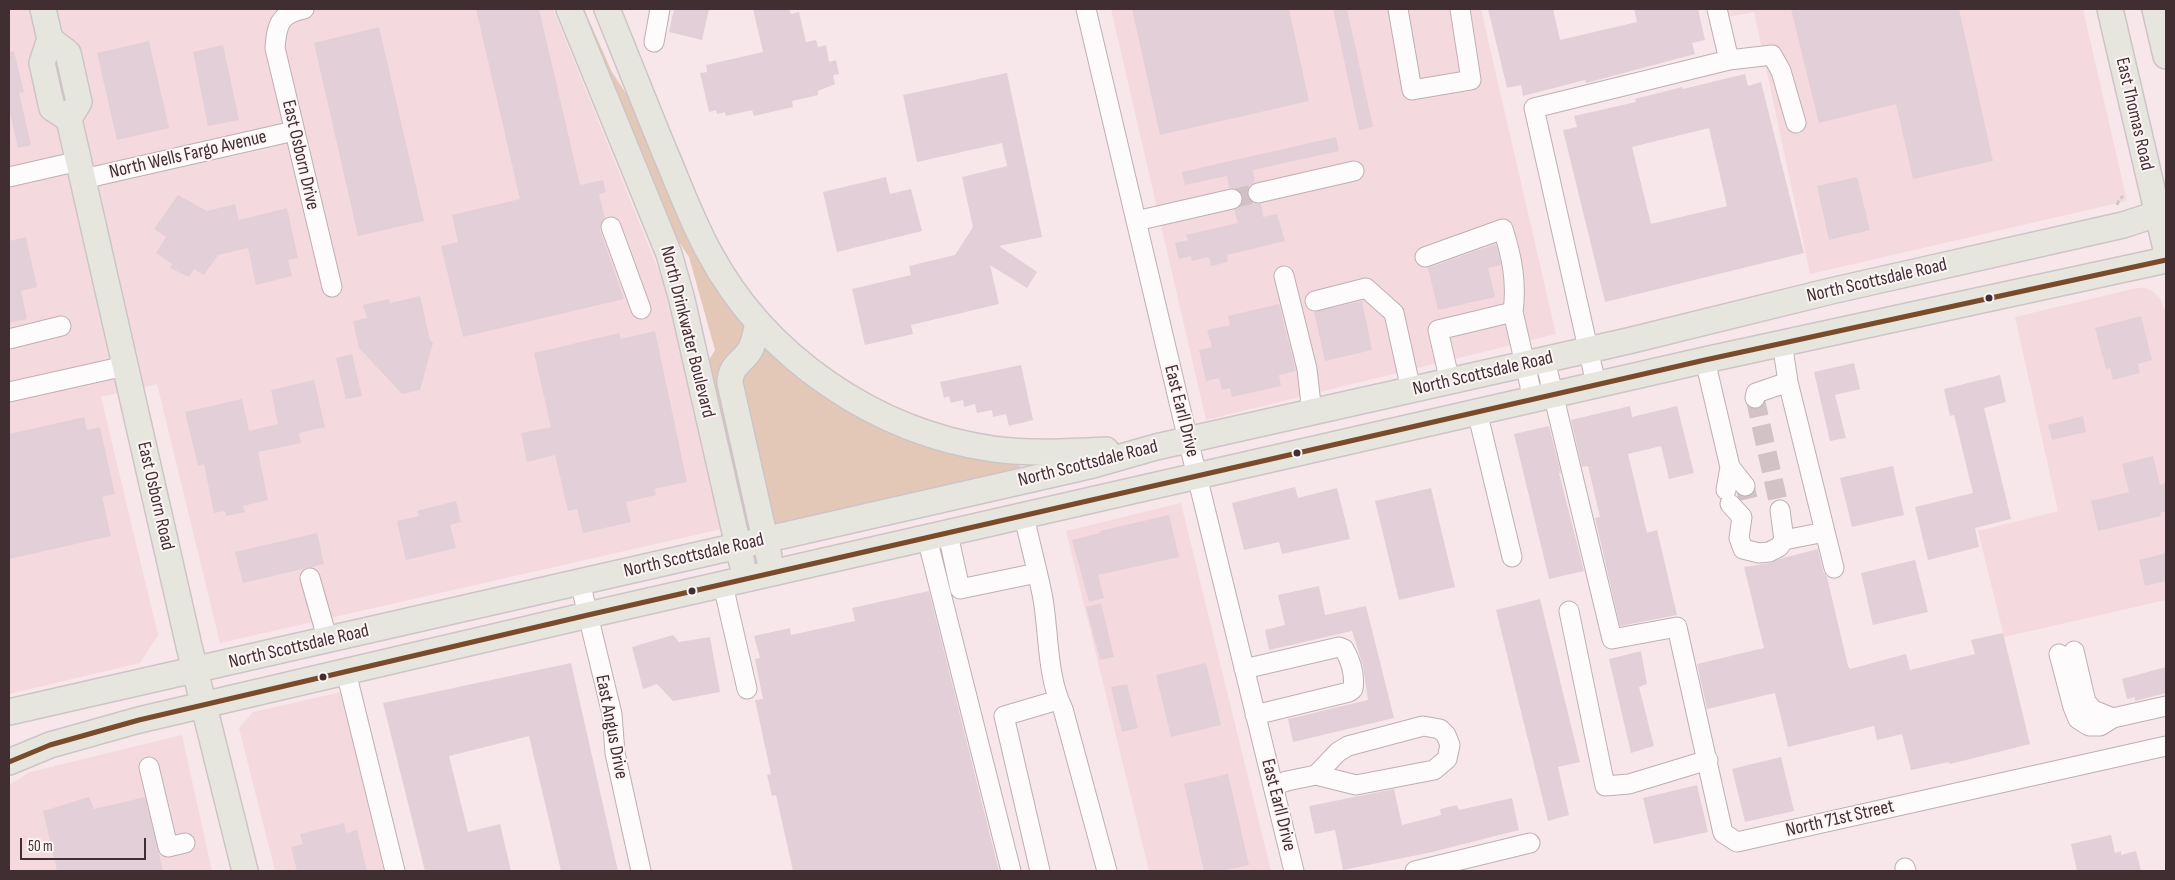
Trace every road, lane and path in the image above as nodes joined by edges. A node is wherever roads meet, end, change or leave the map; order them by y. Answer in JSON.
{"nodes":[{"id":1,"x":43,"y":9,"type":"edge"},
{"id":2,"x":304,"y":9,"type":"edge"},
{"id":3,"x":569,"y":9,"type":"edge"},
{"id":4,"x":660,"y":9,"type":"edge"},
{"id":5,"x":1086,"y":9,"type":"edge"},
{"id":6,"x":1398,"y":9,"type":"edge"},
{"id":7,"x":1460,"y":9,"type":"edge"},
{"id":8,"x":1717,"y":9,"type":"edge"},
{"id":9,"x":2110,"y":9,"type":"edge"},
{"id":10,"x":2160,"y":13,"type":"edge"},
{"id":11,"x":611,"y":19,"type":"edge"},
{"id":12,"x":654,"y":42,"type":"dead end"},
{"id":13,"x":2166,"y":56,"type":"edge"},
{"id":14,"x":1729,"y":60,"type":"junction"},
{"id":15,"x":1796,"y":123,"type":"dead end"},
{"id":16,"x":294,"y":131,"type":"junction"},
{"id":17,"x":81,"y":170,"type":"junction"},
{"id":18,"x":1354,"y":171,"type":"dead end"},
{"id":19,"x":9,"y":177,"type":"edge"},
{"id":20,"x":1258,"y":193,"type":"tunnel mouth"},
{"id":21,"x":2123,"y":196,"type":"dead end"},
{"id":22,"x":1232,"y":199,"type":"tunnel mouth"},
{"id":23,"x":2117,"y":206,"type":"dead end"},
{"id":24,"x":2162,"y":212,"type":"edge"},
{"id":25,"x":1136,"y":221,"type":"junction"},
{"id":26,"x":611,"y":227,"type":"dead end"},
{"id":27,"x":664,"y":240,"type":"junction"},
{"id":28,"x":2166,"y":249,"type":"edge"},
{"id":29,"x":1426,"y":257,"type":"dead end"},
{"id":30,"x":2166,"y":260,"type":"edge"},
{"id":31,"x":1284,"y":276,"type":"dead end"},
{"id":32,"x":332,"y":288,"type":"dead end"},
{"id":33,"x":1315,"y":301,"type":"dead end"},
{"id":34,"x":641,"y":309,"type":"dead end"},
{"id":35,"x":1513,"y":312,"type":"junction"},
{"id":36,"x":758,"y":322,"type":"junction"},
{"id":37,"x":60,"y":326,"type":"dead end"},
{"id":38,"x":9,"y":339,"type":"edge"},
{"id":39,"x":1782,"y":342,"type":"junction"},
{"id":40,"x":1589,"y":350,"type":"junction"},
{"id":41,"x":1705,"y":360,"type":"junction"},
{"id":42,"x":1535,"y":362,"type":"junction"},
{"id":43,"x":737,"y":363,"type":"junction"},
{"id":44,"x":126,"y":366,"type":"junction"},
{"id":45,"x":1450,"y":382,"type":"junction"},
{"id":46,"x":1788,"y":382,"type":"junction"},
{"id":47,"x":1596,"y":384,"type":"junction"},
{"id":48,"x":1411,"y":390,"type":"junction"},
{"id":49,"x":9,"y":392,"type":"edge"},
{"id":50,"x":1543,"y":396,"type":"junction"},
{"id":51,"x":1755,"y":398,"type":"dead end"},
{"id":52,"x":1477,"y":412,"type":"junction"},
{"id":53,"x":1312,"y":413,"type":"junction"},
{"id":54,"x":1188,"y":440,"type":"junction"},
{"id":55,"x":1156,"y":447,"type":"junction"},
{"id":56,"x":1197,"y":475,"type":"junction"},
{"id":57,"x":1780,"y":510,"type":"tunnel mouth"},
{"id":58,"x":1024,"y":516,"type":"junction"},
{"id":59,"x":1825,"y":532,"type":"junction"},
{"id":60,"x":937,"y":536,"type":"junction"},
{"id":61,"x":766,"y":540,"type":"junction"},
{"id":62,"x":1784,"y":540,"type":"junction"},
{"id":63,"x":738,"y":546,"type":"junction"},
{"id":64,"x":1512,"y":557,"type":"dead end"},
{"id":65,"x":1834,"y":568,"type":"dead end"},
{"id":66,"x":1037,"y":573,"type":"junction"},
{"id":67,"x":773,"y":574,"type":"junction"},
{"id":68,"x":310,"y":578,"type":"dead end"},
{"id":69,"x":580,"y":582,"type":"junction"},
{"id":70,"x":734,"y":582,"type":"junction"},
{"id":71,"x":1569,"y":611,"type":"dead end"},
{"id":72,"x":588,"y":616,"type":"junction"},
{"id":73,"x":328,"y":641,"type":"junction"},
{"id":74,"x":2066,"y":652,"type":"dead end"},
{"id":75,"x":1244,"y":669,"type":"junction"},
{"id":76,"x":195,"y":670,"type":"junction"},
{"id":77,"x":346,"y":672,"type":"junction"},
{"id":78,"x":747,"y":689,"type":"dead end"},
{"id":79,"x":1058,"y":700,"type":"junction"},
{"id":80,"x":61,"y":702,"type":"junction"},
{"id":81,"x":204,"y":705,"type":"junction"},
{"id":82,"x":2166,"y":706,"type":"edge"},
{"id":83,"x":9,"y":712,"type":"edge"},
{"id":84,"x":1255,"y":715,"type":"junction"},
{"id":85,"x":9,"y":726,"type":"edge"},
{"id":86,"x":2166,"y":746,"type":"edge"},
{"id":87,"x":1708,"y":760,"type":"junction"},
{"id":88,"x":9,"y":762,"type":"edge"},
{"id":89,"x":149,"y":767,"type":"dead end"},
{"id":90,"x":1316,"y":775,"type":"junction"},
{"id":91,"x":1273,"y":786,"type":"junction"},
{"id":92,"x":185,"y":843,"type":"dead end"},
{"id":93,"x":1530,"y":843,"type":"dead end"},
{"id":94,"x":245,"y":871,"type":"edge"},
{"id":95,"x":395,"y":871,"type":"edge"},
{"id":96,"x":641,"y":871,"type":"edge"},
{"id":97,"x":1011,"y":871,"type":"edge"},
{"id":98,"x":1040,"y":871,"type":"edge"},
{"id":99,"x":1107,"y":871,"type":"edge"},
{"id":100,"x":1294,"y":871,"type":"edge"},
{"id":101,"x":1415,"y":871,"type":"edge"}],
"edges":[{"from":1,"to":17,"type":"main road","name":"East Osborn Road"},
{"from":2,"to":16,"type":"street","name":"East Osborn Drive"},
{"from":3,"to":27,"type":"main road","name":"North Drinkwater Boulevard"},
{"from":4,"to":12,"type":"street"},
{"from":5,"to":25,"type":"street","name":"East Earll Drive"},
{"from":6,"to":7,"type":"street"},
{"from":8,"to":14,"type":"street"},
{"from":9,"to":24,"type":"main road","name":"East Thomas Road"},
{"from":10,"to":13,"type":"main road"},
{"from":11,"to":36,"type":"main road"},
{"from":14,"to":15,"type":"street"},
{"from":14,"to":40,"type":"street"},
{"from":16,"to":17,"type":"street","name":"North Wells Fargo Avenue"},
{"from":16,"to":32,"type":"street","name":"East Osborn Drive"},
{"from":17,"to":19,"type":"street","name":"North Wells Fargo Avenue"},
{"from":17,"to":44,"type":"main road","name":"East Osborn Road"},
{"from":18,"to":20,"type":"street"},
{"from":21,"to":23,"type":"path"},
{"from":22,"to":25,"type":"street"},
{"from":24,"to":28,"type":"main road","name":"East Thomas Road"},
{"from":24,"to":40,"type":"main road","name":"North Scottsdale Road"},
{"from":25,"to":54,"type":"street","name":"East Earll Drive"},
{"from":26,"to":34,"type":"street"},
{"from":27,"to":43,"type":"main road"},
{"from":27,"to":63,"type":"main road","name":"North Drinkwater Boulevard"},
{"from":29,"to":35,"type":"street"},
{"from":30,"to":39,"type":"main road","name":"North Scottsdale Road"},
{"from":31,"to":53,"type":"street"},
{"from":33,"to":48,"type":"street"},
{"from":35,"to":42,"type":"street"},
{"from":35,"to":45,"type":"street"},
{"from":36,"to":43,"type":"main road"},
{"from":36,"to":55,"type":"main road"},
{"from":37,"to":38,"type":"street"},
{"from":39,"to":41,"type":"main road","name":"North Scottsdale Road"},
{"from":39,"to":46,"type":"street"},
{"from":40,"to":42,"type":"main road","name":"North Scottsdale Road"},
{"from":40,"to":47,"type":"street"},
{"from":41,"to":47,"type":"main road","name":"North Scottsdale Road"},
{"from":41,"to":62,"type":"street"},
{"from":42,"to":45,"type":"main road","name":"North Scottsdale Road"},
{"from":42,"to":50,"type":"street"},
{"from":43,"to":61,"type":"main road"},
{"from":44,"to":49,"type":"street"},
{"from":44,"to":76,"type":"main road","name":"East Osborn Road"},
{"from":45,"to":48,"type":"main road","name":"North Scottsdale Road"},
{"from":46,"to":51,"type":"street"},
{"from":46,"to":59,"type":"street"},
{"from":47,"to":50,"type":"main road","name":"North Scottsdale Road"},
{"from":48,"to":53,"type":"main road","name":"North Scottsdale Road"},
{"from":50,"to":52,"type":"main road","name":"North Scottsdale Road"},
{"from":50,"to":87,"type":"street","name":"North 71st Street"},
{"from":52,"to":56,"type":"main road","name":"North Scottsdale Road"},
{"from":52,"to":64,"type":"street"},
{"from":53,"to":54,"type":"main road","name":"North Scottsdale Road"},
{"from":54,"to":55,"type":"main road","name":"North Scottsdale Road"},
{"from":54,"to":56,"type":"street","name":"East Earll Drive"},
{"from":55,"to":61,"type":"main road","name":"North Scottsdale Road"},
{"from":56,"to":58,"type":"main road","name":"North Scottsdale Road"},
{"from":56,"to":75,"type":"street","name":"East Earll Drive"},
{"from":57,"to":62,"type":"street"},
{"from":58,"to":60,"type":"main road","name":"North Scottsdale Road"},
{"from":58,"to":66,"type":"street"},
{"from":59,"to":62,"type":"street"},
{"from":59,"to":65,"type":"street"},
{"from":60,"to":66,"type":"street"},
{"from":60,"to":67,"type":"main road","name":"North Scottsdale Road"},
{"from":60,"to":97,"type":"street"},
{"from":61,"to":63,"type":"main road","name":"North Scottsdale Road"},
{"from":61,"to":67,"type":"main road"},
{"from":63,"to":69,"type":"main road","name":"North Scottsdale Road"},
{"from":63,"to":70,"type":"main road","name":"North Drinkwater Boulevard"},
{"from":66,"to":79,"type":"street"},
{"from":67,"to":70,"type":"main road","name":"North Scottsdale Road"},
{"from":68,"to":73,"type":"street"},
{"from":69,"to":72,"type":"street","name":"East Angus Drive"},
{"from":69,"to":73,"type":"main road","name":"North Scottsdale Road"},
{"from":70,"to":72,"type":"main road","name":"North Scottsdale Road"},
{"from":70,"to":78,"type":"street"},
{"from":71,"to":87,"type":"street"},
{"from":72,"to":77,"type":"main road","name":"North Scottsdale Road"},
{"from":72,"to":96,"type":"street","name":"East Angus Drive"},
{"from":73,"to":76,"type":"main road","name":"North Scottsdale Road"},
{"from":74,"to":82,"type":"street"},
{"from":75,"to":84,"type":"street","name":"East Earll Drive"},
{"from":75,"to":84,"type":"street"},
{"from":76,"to":80,"type":"main road","name":"North Scottsdale Road"},
{"from":76,"to":81,"type":"main road","name":"East Osborn Road"},
{"from":77,"to":81,"type":"main road","name":"North Scottsdale Road"},
{"from":77,"to":95,"type":"street"},
{"from":79,"to":98,"type":"street"},
{"from":79,"to":99,"type":"street"},
{"from":80,"to":83,"type":"main road","name":"North Scottsdale Road"},
{"from":80,"to":85,"type":"main road"},
{"from":81,"to":88,"type":"main road","name":"North Scottsdale Road"},
{"from":81,"to":94,"type":"main road","name":"East Osborn Road"},
{"from":84,"to":91,"type":"street","name":"East Earll Drive"},
{"from":86,"to":87,"type":"street","name":"North 71st Street"},
{"from":89,"to":92,"type":"street"},
{"from":90,"to":90,"type":"street"},
{"from":90,"to":91,"type":"street"},
{"from":91,"to":100,"type":"street","name":"East Earll Drive"},
{"from":93,"to":101,"type":"street"}]}
